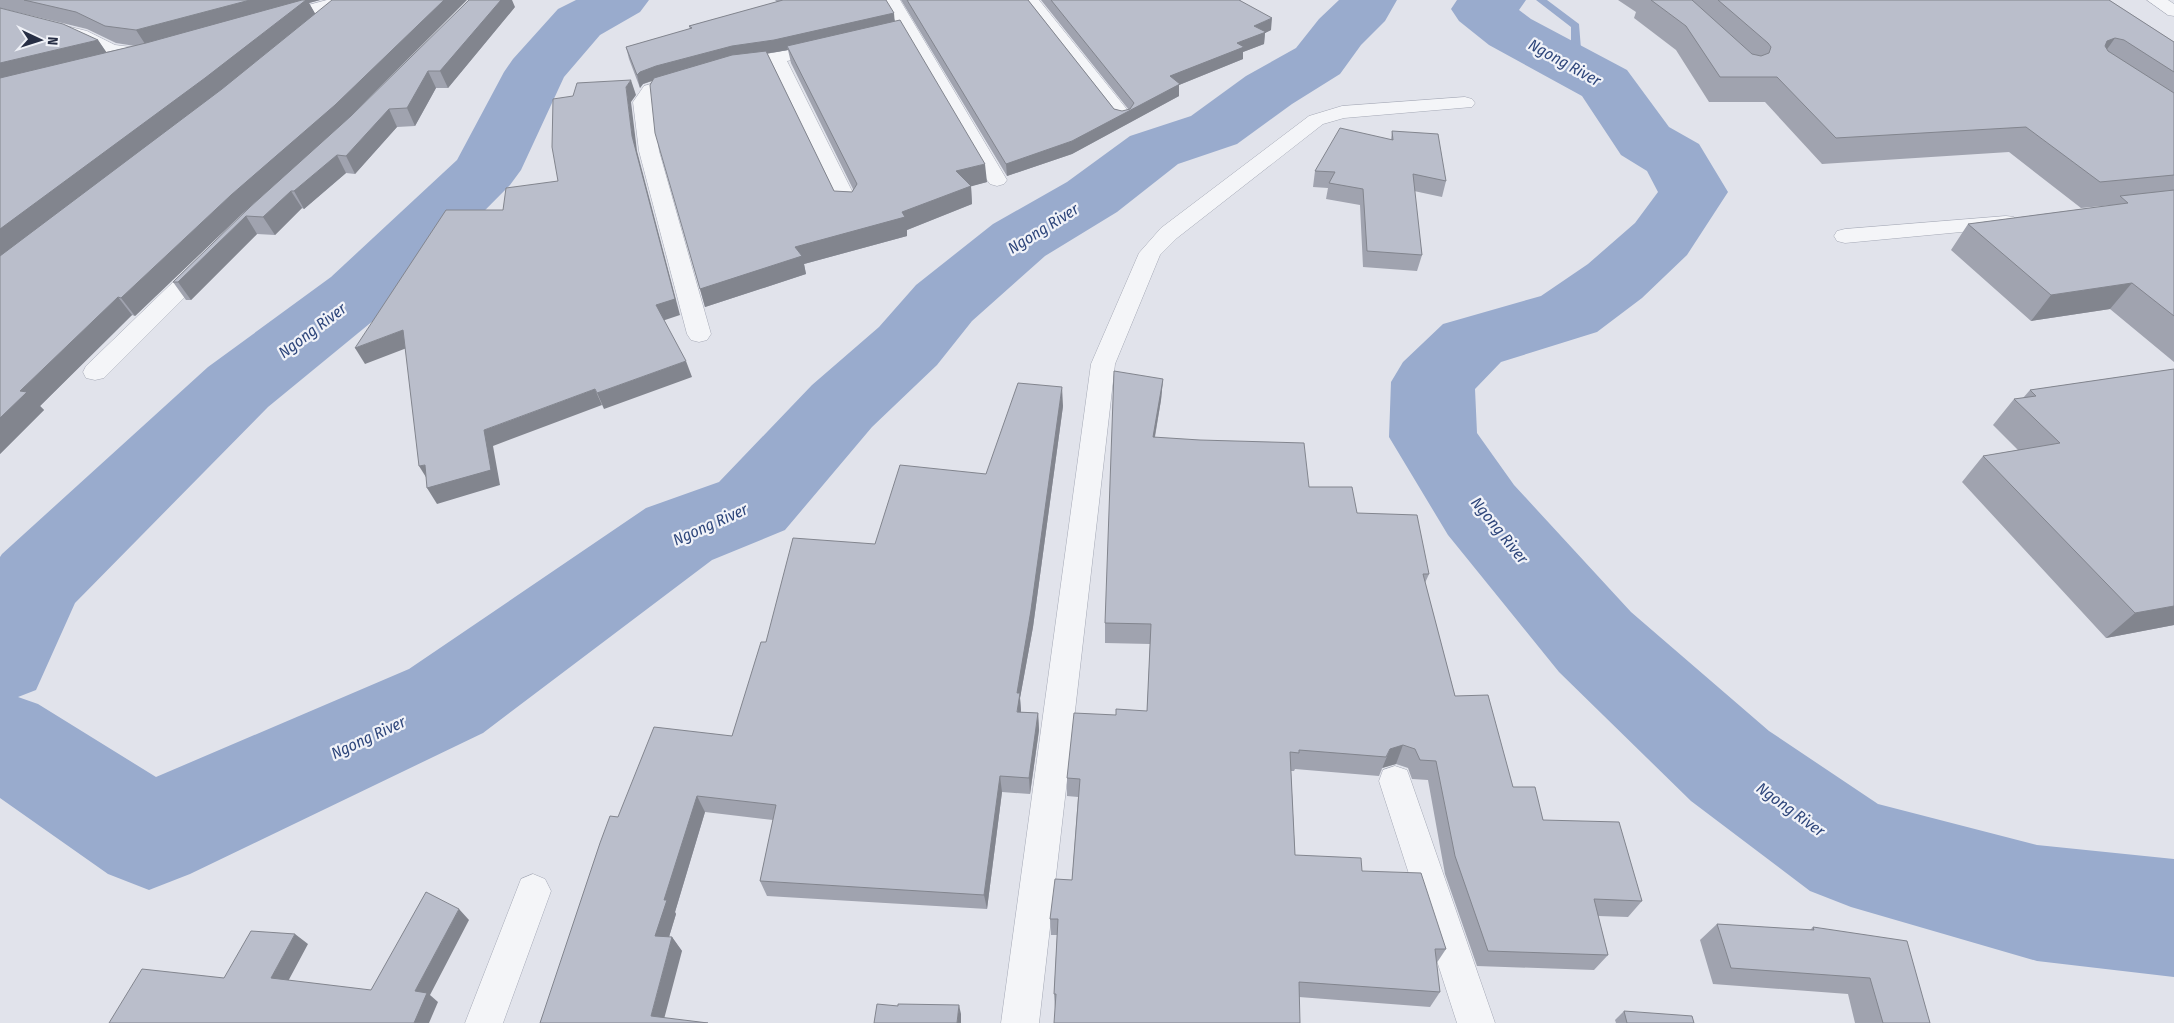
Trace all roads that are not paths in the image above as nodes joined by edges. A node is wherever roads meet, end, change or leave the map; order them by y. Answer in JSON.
{"nodes":[{"id":1,"x":347,"y":0,"type":"edge"},
{"id":2,"x":891,"y":0,"type":"edge"},
{"id":3,"x":1030,"y":0,"type":"edge"},
{"id":4,"x":2156,"y":0,"type":"edge"},
{"id":5,"x":2174,"y":11,"type":"edge"},
{"id":6,"x":0,"y":15,"type":"edge"},
{"id":7,"x":257,"y":25,"type":"edge"},
{"id":8,"x":312,"y":30,"type":"edge"},
{"id":9,"x":844,"y":44,"type":"edge"},
{"id":10,"x":168,"y":49,"type":"edge"},
{"id":11,"x":150,"y":54,"type":"junction"},
{"id":12,"x":777,"y":59,"type":"junction"},
{"id":13,"x":103,"y":66,"type":"edge"},
{"id":14,"x":1464,"y":103,"type":"dead end"},
{"id":15,"x":1122,"y":116,"type":"edge"},
{"id":16,"x":997,"y":180,"type":"dead end"},
{"id":17,"x":847,"y":203,"type":"edge"},
{"id":18,"x":2031,"y":220,"type":"edge"},
{"id":19,"x":1845,"y":236,"type":"dead end"},
{"id":20,"x":216,"y":254,"type":"edge"},
{"id":21,"x":700,"y":334,"type":"dead end"},
{"id":22,"x":95,"y":372,"type":"dead end"},
{"id":23,"x":1395,"y":781,"type":"dead end"},
{"id":24,"x":533,"y":891,"type":"dead end"},
{"id":25,"x":484,"y":1023,"type":"edge"},
{"id":26,"x":1020,"y":1023,"type":"edge"},
{"id":27,"x":1476,"y":1023,"type":"edge"}],
"edges":[{"from":1,"to":7,"type":"street"},
{"from":1,"to":8,"type":"street"},
{"from":2,"to":16,"type":"street"},
{"from":3,"to":15,"type":"street"},
{"from":4,"to":5,"type":"street"},
{"from":6,"to":11,"type":"street"},
{"from":9,"to":12,"type":"street"},
{"from":10,"to":11,"type":"street"},
{"from":11,"to":13,"type":"street"},
{"from":12,"to":17,"type":"street"},
{"from":12,"to":21,"type":"street"},
{"from":14,"to":26,"type":"street"},
{"from":18,"to":19,"type":"street"},
{"from":20,"to":22,"type":"street"},
{"from":23,"to":27,"type":"street"},
{"from":24,"to":25,"type":"street"}]}
